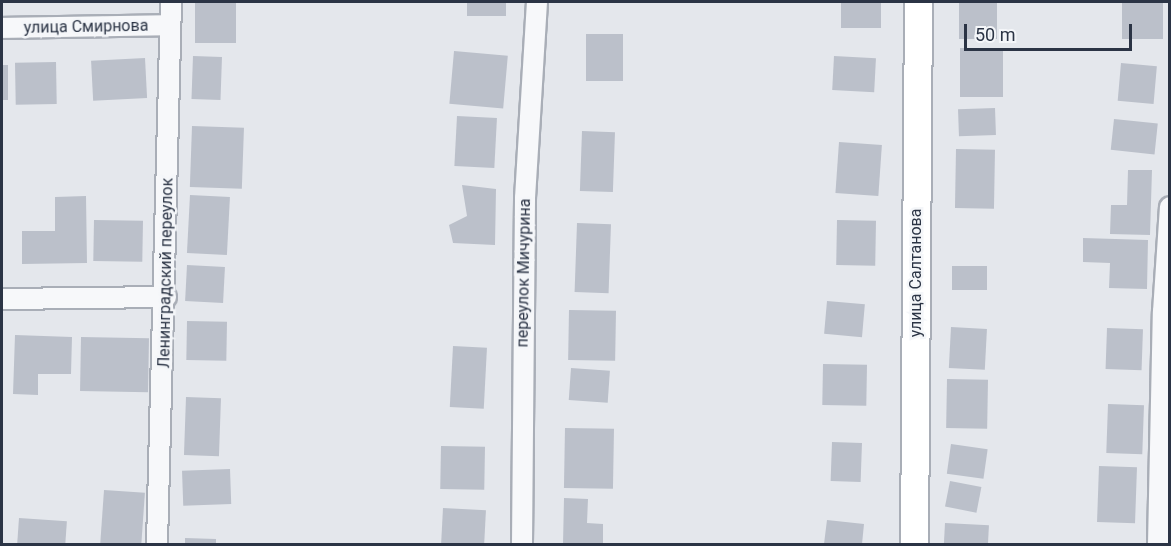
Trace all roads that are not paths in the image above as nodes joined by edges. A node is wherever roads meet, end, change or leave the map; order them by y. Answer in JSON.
{"nodes":[{"id":1,"x":171,"y":2,"type":"edge"},
{"id":2,"x":537,"y":2,"type":"edge"},
{"id":3,"x":918,"y":2,"type":"edge"},
{"id":4,"x":170,"y":25,"type":"junction"},
{"id":5,"x":2,"y":28,"type":"edge"},
{"id":6,"x":1170,"y":207,"type":"edge"},
{"id":7,"x":166,"y":297,"type":"junction"},
{"id":8,"x":2,"y":299,"type":"edge"},
{"id":9,"x":157,"y":544,"type":"edge"},
{"id":10,"x":522,"y":544,"type":"edge"},
{"id":11,"x":914,"y":544,"type":"edge"},
{"id":12,"x":1158,"y":544,"type":"edge"}],
"edges":[{"from":1,"to":4,"type":"street","name":"Ленинградский переулок"},
{"from":2,"to":10,"type":"street","name":"переулок Мичурина"},
{"from":3,"to":11,"type":"main road","name":"улица Салтанова"},
{"from":4,"to":5,"type":"street","name":"улица Смирнова"},
{"from":4,"to":7,"type":"street","name":"Ленинградский переулок"},
{"from":6,"to":12,"type":"street"},
{"from":7,"to":8,"type":"street"},
{"from":7,"to":9,"type":"street","name":"Ленинградский переулок"}]}
